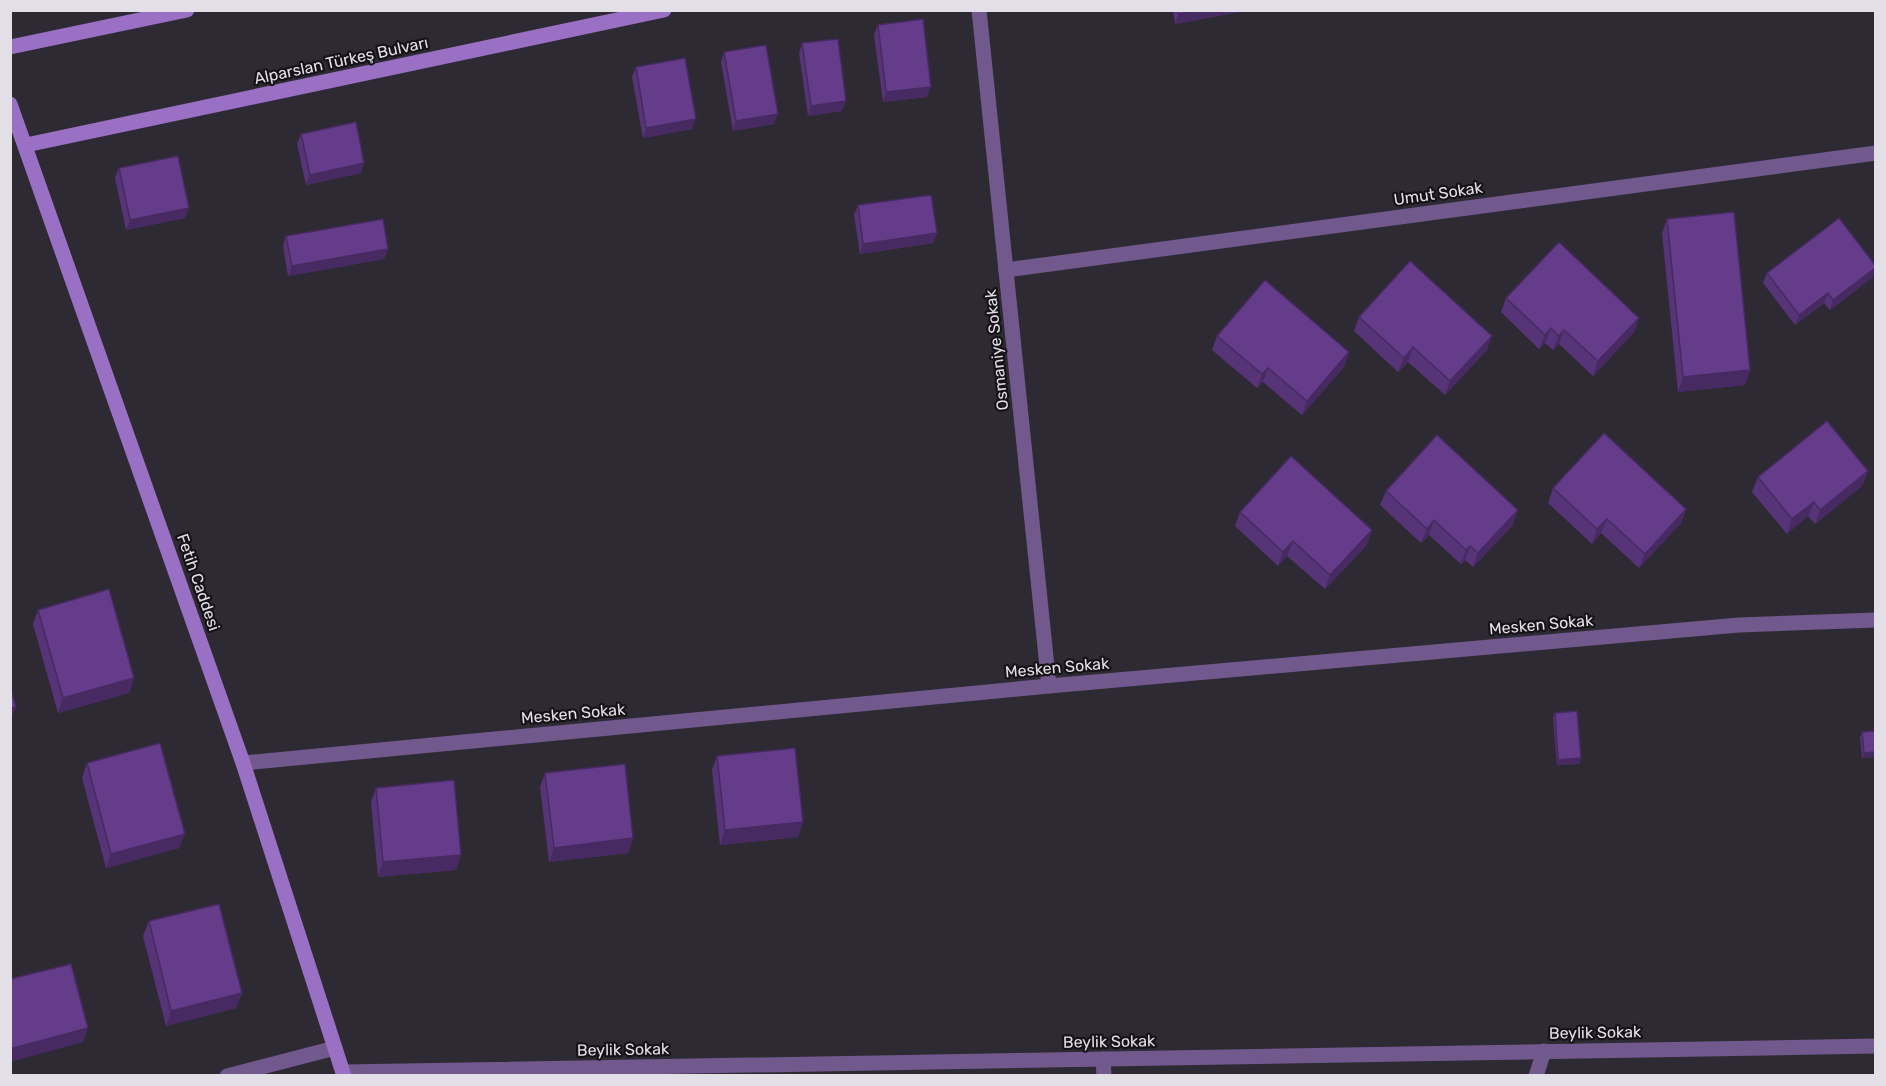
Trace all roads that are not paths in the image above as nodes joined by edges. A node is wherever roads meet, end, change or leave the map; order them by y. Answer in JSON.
{"nodes":[{"id":1,"x":187,"y":10,"type":"edge"},
{"id":2,"x":664,"y":10,"type":"edge"},
{"id":3,"x":979,"y":10,"type":"edge"},
{"id":4,"x":10,"y":47,"type":"edge"},
{"id":5,"x":10,"y":104,"type":"edge"},
{"id":6,"x":26,"y":145,"type":"junction"},
{"id":7,"x":1875,"y":153,"type":"edge"},
{"id":8,"x":1006,"y":270,"type":"junction"},
{"id":9,"x":1875,"y":620,"type":"edge"},
{"id":10,"x":1049,"y":686,"type":"junction"},
{"id":11,"x":243,"y":763,"type":"junction"},
{"id":12,"x":1875,"y":1046,"type":"edge"},
{"id":13,"x":335,"y":1048,"type":"junction"},
{"id":14,"x":1544,"y":1051,"type":"junction"},
{"id":15,"x":1102,"y":1059,"type":"junction"},
{"id":16,"x":344,"y":1074,"type":"edge"},
{"id":17,"x":227,"y":1076,"type":"edge"},
{"id":18,"x":1104,"y":1076,"type":"edge"},
{"id":19,"x":1536,"y":1076,"type":"edge"}],
"edges":[{"from":1,"to":4,"type":"street"},
{"from":2,"to":6,"type":"street","name":"Alparslan Türkeş Bulvarı"},
{"from":3,"to":8,"type":"street","name":"Osmaniye Sokak"},
{"from":5,"to":6,"type":"street","name":"Fetih Caddesi"},
{"from":6,"to":11,"type":"street","name":"Fetih Caddesi"},
{"from":7,"to":8,"type":"street","name":"Umut Sokak"},
{"from":8,"to":10,"type":"street","name":"Osmaniye Sokak"},
{"from":9,"to":10,"type":"street","name":"Mesken Sokak"},
{"from":10,"to":11,"type":"street","name":"Mesken Sokak"},
{"from":11,"to":13,"type":"street","name":"Fetih Caddesi"},
{"from":12,"to":14,"type":"street","name":"Beylik Sokak"},
{"from":13,"to":16,"type":"street","name":"Fetih Caddesi"},
{"from":13,"to":17,"type":"street"},
{"from":14,"to":15,"type":"street","name":"Beylik Sokak"},
{"from":14,"to":19,"type":"street"},
{"from":15,"to":16,"type":"street","name":"Beylik Sokak"},
{"from":15,"to":18,"type":"street"}]}
